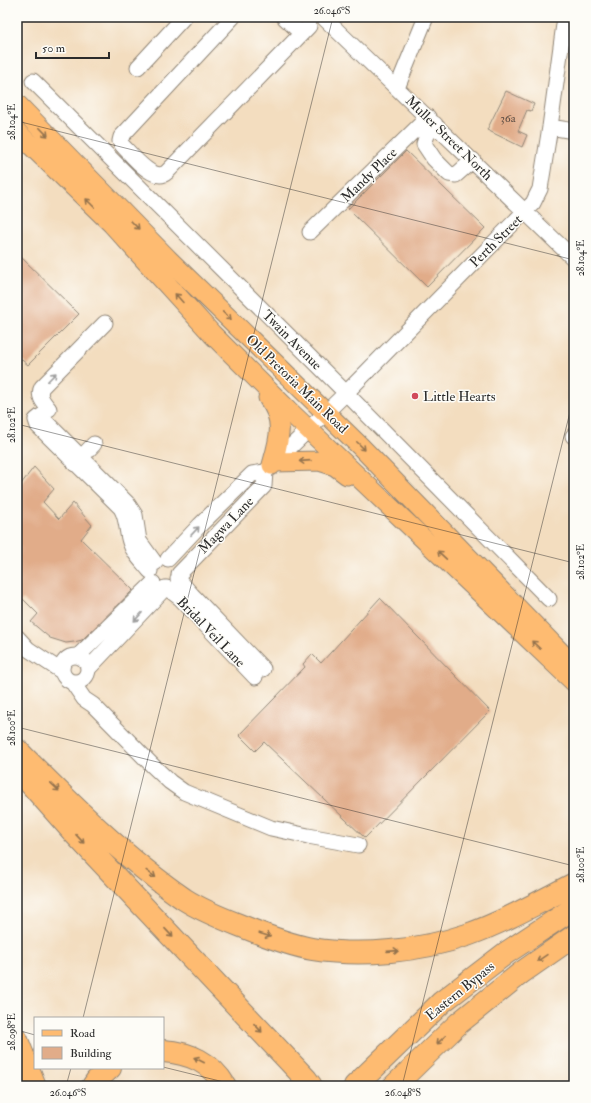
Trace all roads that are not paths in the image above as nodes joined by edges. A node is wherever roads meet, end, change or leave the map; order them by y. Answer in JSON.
{"nodes":[{"id":1,"x":184,"y":17,"type":"edge"},
{"id":2,"x":233,"y":17,"type":"edge"},
{"id":3,"x":284,"y":17,"type":"edge"},
{"id":4,"x":324,"y":17,"type":"edge"},
{"id":5,"x":426,"y":17,"type":"edge"},
{"id":6,"x":568,"y":21,"type":"edge"},
{"id":7,"x":138,"y":67,"type":"dead end"},
{"id":8,"x":33,"y":81,"type":"dead end"},
{"id":9,"x":397,"y":88,"type":"junction"},
{"id":10,"x":17,"y":104,"type":"edge"},
{"id":11,"x":431,"y":121,"type":"junction"},
{"id":12,"x":550,"y":127,"type":"junction"},
{"id":13,"x":574,"y":131,"type":"edge"},
{"id":14,"x":17,"y":132,"type":"edge"},
{"id":15,"x":473,"y":160,"type":"junction"},
{"id":16,"x":526,"y":211,"type":"junction"},
{"id":17,"x":310,"y":232,"type":"dead end"},
{"id":18,"x":574,"y":258,"type":"edge"},
{"id":19,"x":105,"y":322,"type":"dead end"},
{"id":20,"x":225,"y":347,"type":"junction"},
{"id":21,"x":346,"y":393,"type":"junction"},
{"id":22,"x":49,"y":409,"type":"dead end"},
{"id":23,"x":326,"y":412,"type":"junction"},
{"id":24,"x":309,"y":429,"type":"junction"},
{"id":25,"x":94,"y":444,"type":"dead end"},
{"id":26,"x":271,"y":466,"type":"junction"},
{"id":27,"x":398,"y":514,"type":"junction"},
{"id":28,"x":164,"y":576,"type":"junction"},
{"id":29,"x":549,"y":599,"type":"dead end"},
{"id":30,"x":17,"y":637,"type":"edge"},
{"id":31,"x":69,"y":662,"type":"junction"},
{"id":32,"x":574,"y":666,"type":"edge"},
{"id":33,"x":88,"y":672,"type":"junction"},
{"id":34,"x":259,"y":673,"type":"dead end"},
{"id":35,"x":574,"y":682,"type":"edge"},
{"id":36,"x":73,"y":683,"type":"junction"},
{"id":37,"x":93,"y":705,"type":"junction"},
{"id":38,"x":17,"y":750,"type":"edge"},
{"id":39,"x":17,"y":768,"type":"edge"},
{"id":40,"x":358,"y":845,"type":"dead end"},
{"id":41,"x":574,"y":884,"type":"edge"},
{"id":42,"x":574,"y":908,"type":"edge"},
{"id":43,"x":574,"y":936,"type":"edge"},
{"id":44,"x":442,"y":1002,"type":"junction"},
{"id":45,"x":17,"y":1040,"type":"edge"},
{"id":46,"x":164,"y":1050,"type":"edge"},
{"id":47,"x":109,"y":1069,"type":"edge"},
{"id":48,"x":309,"y":1082,"type":"edge"},
{"id":49,"x":35,"y":1086,"type":"edge"},
{"id":50,"x":93,"y":1086,"type":"edge"},
{"id":51,"x":225,"y":1086,"type":"edge"},
{"id":52,"x":339,"y":1086,"type":"edge"},
{"id":53,"x":355,"y":1086,"type":"edge"},
{"id":54,"x":394,"y":1086,"type":"edge"}],
"edges":[{"from":1,"to":7,"type":"street"},
{"from":2,"to":3,"type":"street"},
{"from":4,"to":9,"type":"street","name":"Muller Street North"},
{"from":5,"to":9,"type":"street"},
{"from":6,"to":12,"type":"street","name":"Perth Street"},
{"from":8,"to":21,"type":"street","name":"Twain Avenue"},
{"from":9,"to":11,"type":"street","name":"Muller Street North"},
{"from":10,"to":23,"type":"main road","name":"Old Pretoria Main Road","one_way":true},
{"from":11,"to":15,"type":"street","name":"Muller Street North"},
{"from":11,"to":15,"type":"street"},
{"from":11,"to":17,"type":"street","name":"Mandy Place"},
{"from":12,"to":13,"type":"street"},
{"from":12,"to":16,"type":"street","name":"Perth Street"},
{"from":20,"to":14,"type":"main road","name":"Old Pretoria Main Road","one_way":true},
{"from":15,"to":16,"type":"street","name":"Muller Street North"},
{"from":16,"to":18,"type":"street","name":"Muller Street North"},
{"from":16,"to":21,"type":"street","name":"Perth Street"},
{"from":22,"to":19,"type":"street","one_way":true},
{"from":20,"to":24,"type":"main road","name":"Old Pretoria Main Road"},
{"from":20,"to":26,"type":"main road"},
{"from":21,"to":23,"type":"street","name":"Perth Street"},
{"from":21,"to":29,"type":"street","name":"Twain Avenue"},
{"from":23,"to":24,"type":"street","name":"Perth Street"},
{"from":23,"to":32,"type":"main road","name":"Old Pretoria Main Road","one_way":true},
{"from":24,"to":26,"type":"street"},
{"from":24,"to":27,"type":"main road","name":"Old Pretoria Main Road"},
{"from":25,"to":28,"type":"street","name":"Bridal Veil Lane"},
{"from":27,"to":26,"type":"main road","one_way":true},
{"from":26,"to":28,"type":"street","name":"Magwa Lane"},
{"from":35,"to":27,"type":"main road","name":"Old Pretoria Main Road","one_way":true},
{"from":28,"to":31,"type":"street","name":"Magwa Lane"},
{"from":28,"to":33,"type":"street","name":"Magwa Lane","one_way":true},
{"from":28,"to":34,"type":"street","name":"Bridal Veil Lane"},
{"from":30,"to":31,"type":"street"},
{"from":31,"to":33,"type":"street"},
{"from":31,"to":36,"type":"street"},
{"from":33,"to":36,"type":"street"},
{"from":33,"to":37,"type":"street"},
{"from":36,"to":37,"type":"street"},
{"from":37,"to":40,"type":"street"},
{"from":38,"to":41,"type":"highway","one_way":true},
{"from":39,"to":48,"type":"highway","one_way":true},
{"from":42,"to":44,"type":"highway","name":"Eastern Bypass"},
{"from":43,"to":54,"type":"highway","name":"Eastern Bypass","one_way":true},
{"from":44,"to":52,"type":"highway"},
{"from":44,"to":53,"type":"highway","name":"Eastern Bypass"},
{"from":45,"to":49,"type":"highway"},
{"from":51,"to":46,"type":"highway","one_way":true},
{"from":47,"to":50,"type":"highway"}]}
